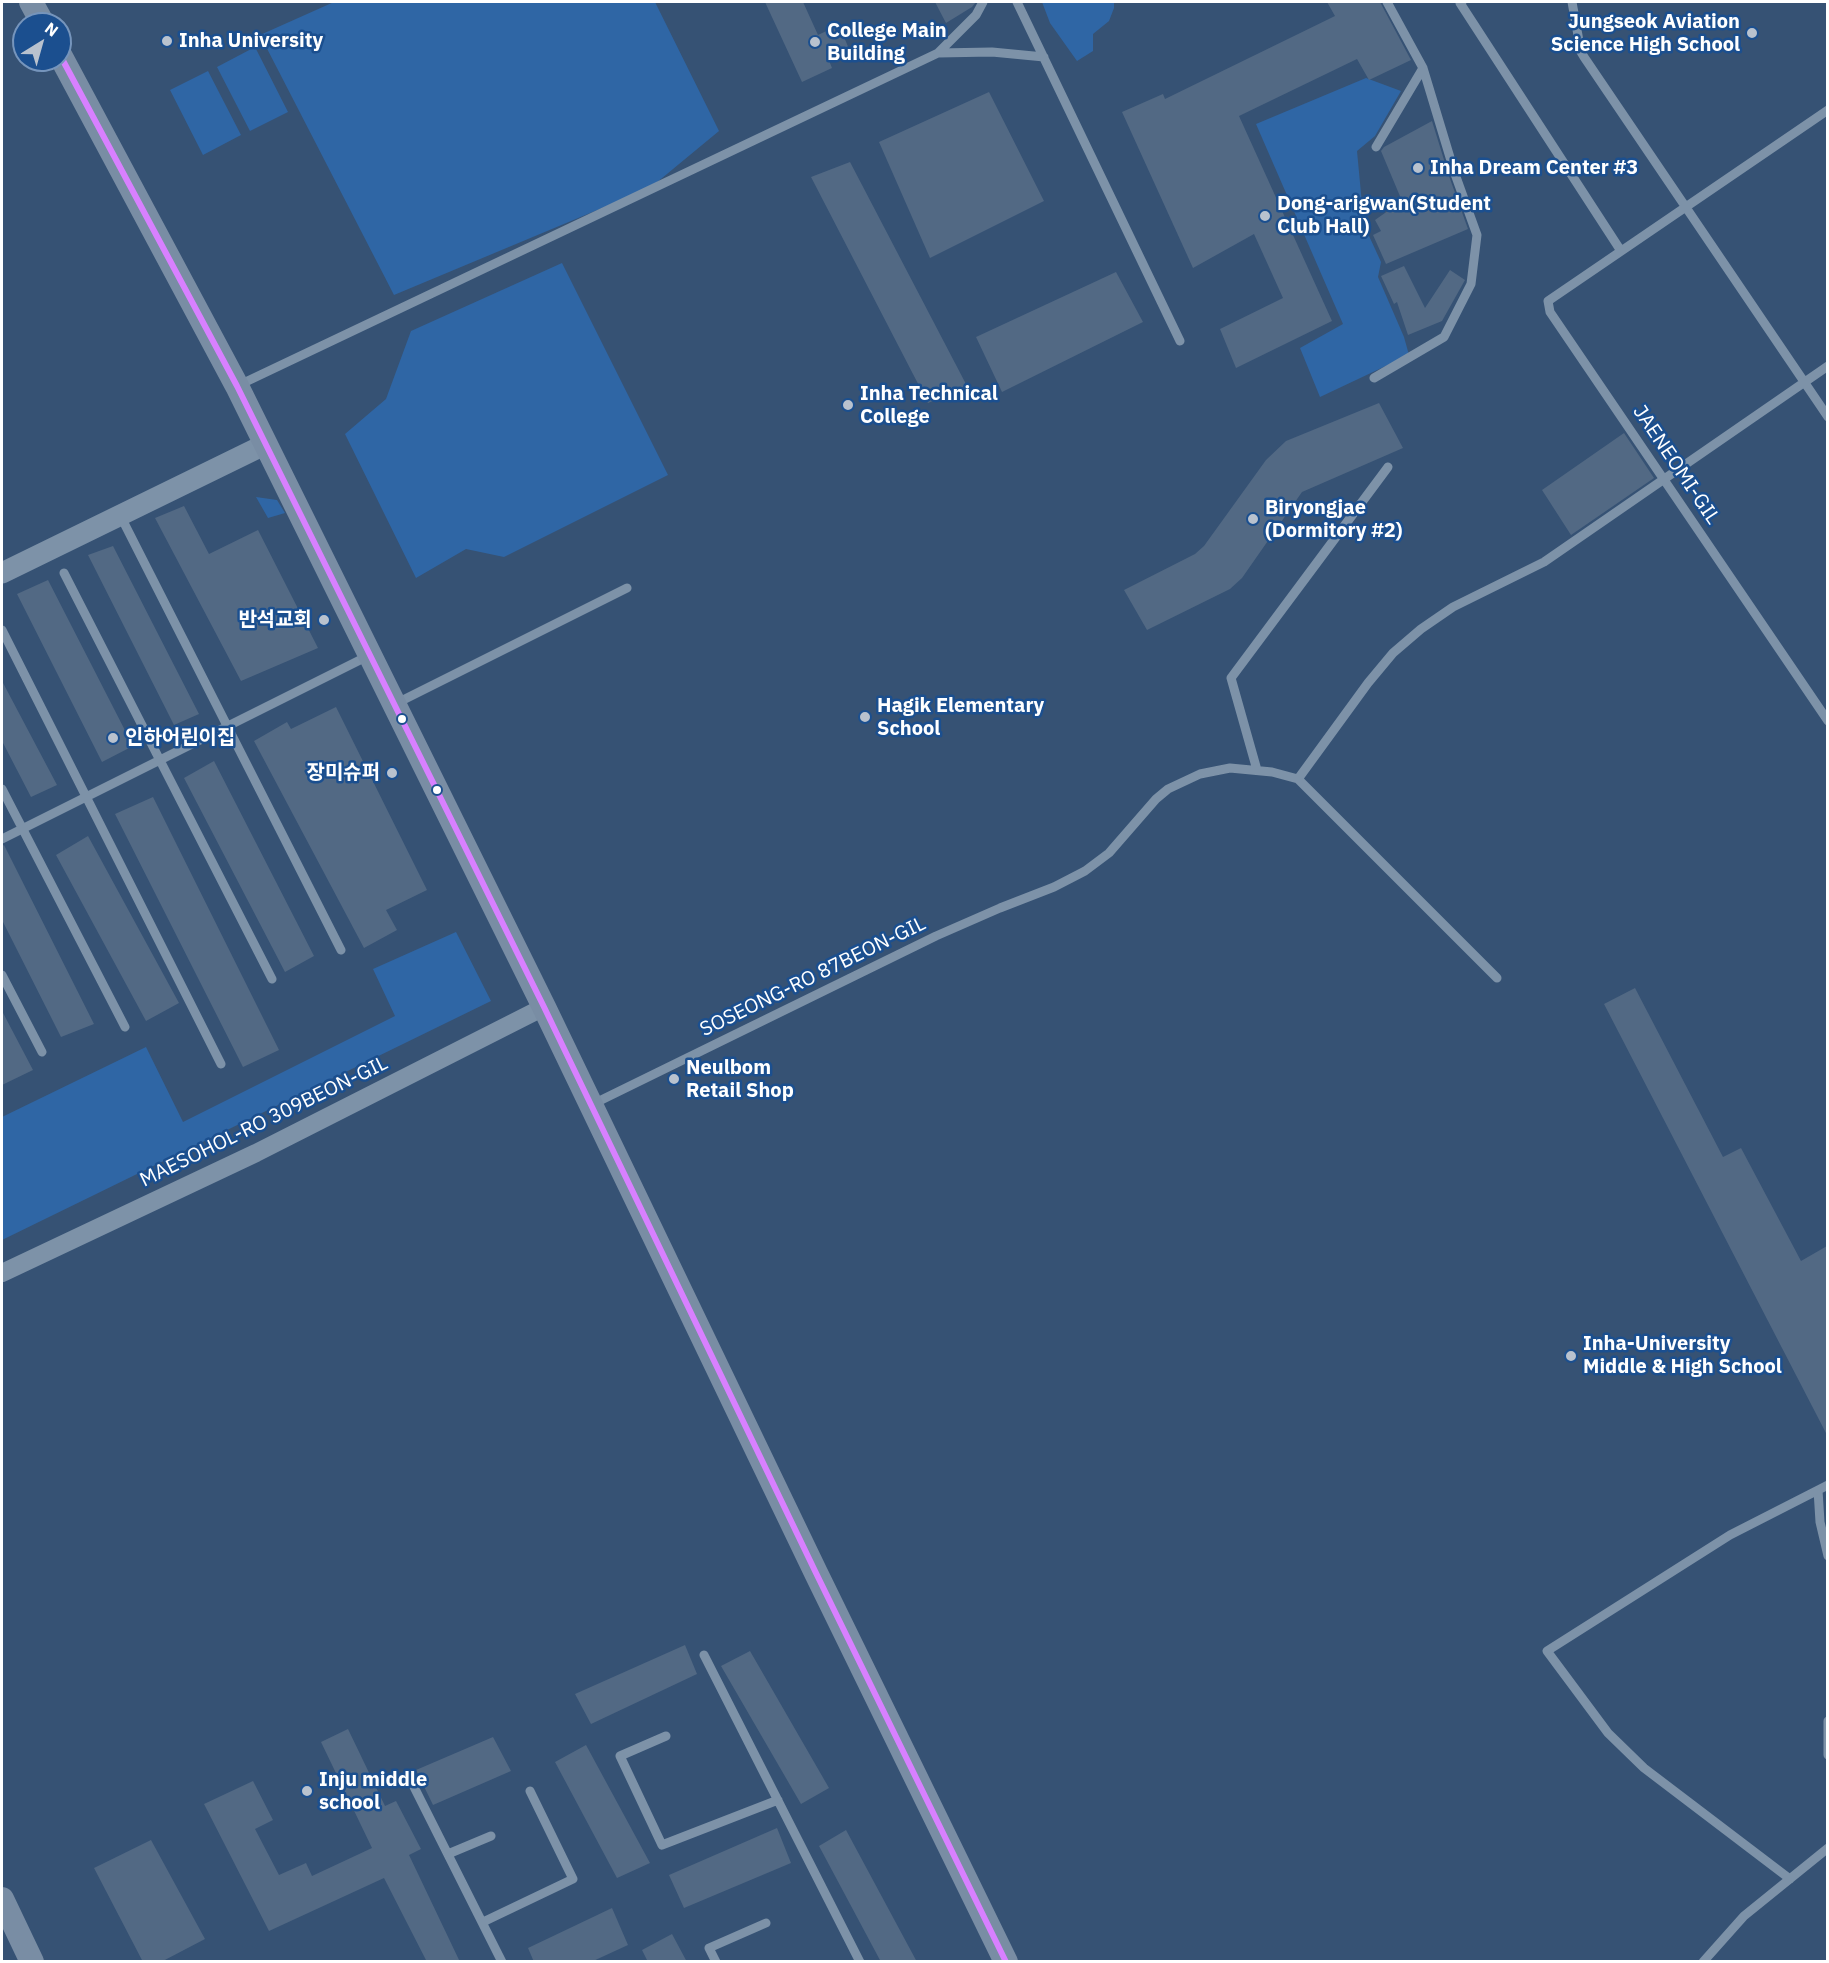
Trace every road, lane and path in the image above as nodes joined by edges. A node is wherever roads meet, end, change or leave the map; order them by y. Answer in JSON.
{"nodes":[{"id":1,"x":983,"y":2,"type":"edge"},
{"id":2,"x":1017,"y":2,"type":"edge"},
{"id":3,"x":1387,"y":2,"type":"edge"},
{"id":4,"x":1462,"y":2,"type":"edge"},
{"id":5,"x":1572,"y":2,"type":"edge"},
{"id":6,"x":938,"y":53,"type":"junction"},
{"id":7,"x":1044,"y":57,"type":"junction"},
{"id":8,"x":1423,"y":68,"type":"junction"},
{"id":9,"x":69,"y":72,"type":"edge"},
{"id":10,"x":1827,"y":110,"type":"edge"},
{"id":11,"x":1376,"y":147,"type":"dead end"},
{"id":12,"x":1686,"y":207,"type":"junction"},
{"id":13,"x":1621,"y":251,"type":"junction"},
{"id":14,"x":1180,"y":341,"type":"dead end"},
{"id":15,"x":1827,"y":366,"type":"edge"},
{"id":16,"x":1374,"y":378,"type":"dead end"},
{"id":17,"x":1804,"y":382,"type":"junction"},
{"id":18,"x":237,"y":386,"type":"junction"},
{"id":19,"x":1827,"y":417,"type":"edge"},
{"id":20,"x":266,"y":444,"type":"junction"},
{"id":21,"x":1664,"y":479,"type":"junction"},
{"id":22,"x":120,"y":515,"type":"junction"},
{"id":23,"x":2,"y":573,"type":"edge"},
{"id":24,"x":64,"y":573,"type":"dead end"},
{"id":25,"x":627,"y":588,"type":"dead end"},
{"id":26,"x":2,"y":630,"type":"edge"},
{"id":27,"x":370,"y":655,"type":"junction"},
{"id":28,"x":1232,"y":678,"type":"junction"},
{"id":29,"x":394,"y":704,"type":"junction"},
{"id":30,"x":1827,"y":722,"type":"edge"},
{"id":31,"x":229,"y":726,"type":"junction"},
{"id":32,"x":159,"y":761,"type":"junction"},
{"id":33,"x":1257,"y":770,"type":"junction"},
{"id":34,"x":1298,"y":779,"type":"junction"},
{"id":35,"x":2,"y":789,"type":"edge"},
{"id":36,"x":85,"y":798,"type":"junction"},
{"id":37,"x":22,"y":829,"type":"junction"},
{"id":38,"x":2,"y":840,"type":"edge"},
{"id":39,"x":342,"y":950,"type":"dead end"},
{"id":40,"x":2,"y":975,"type":"edge"},
{"id":41,"x":1497,"y":978,"type":"dead end"},
{"id":42,"x":272,"y":979,"type":"dead end"},
{"id":43,"x":544,"y":1007,"type":"junction"},
{"id":44,"x":124,"y":1028,"type":"dead end"},
{"id":45,"x":42,"y":1052,"type":"dead end"},
{"id":46,"x":221,"y":1064,"type":"dead end"},
{"id":47,"x":591,"y":1105,"type":"junction"},
{"id":48,"x":2,"y":1273,"type":"edge"},
{"id":49,"x":1827,"y":1485,"type":"edge"},
{"id":50,"x":1818,"y":1490,"type":"junction"},
{"id":51,"x":1827,"y":1556,"type":"edge"},
{"id":52,"x":704,"y":1655,"type":"dead end"},
{"id":53,"x":1827,"y":1721,"type":"edge"},
{"id":54,"x":666,"y":1736,"type":"dead end"},
{"id":55,"x":1827,"y":1755,"type":"edge"},
{"id":56,"x":408,"y":1775,"type":"dead end"},
{"id":57,"x":530,"y":1791,"type":"dead end"},
{"id":58,"x":778,"y":1800,"type":"junction"},
{"id":59,"x":491,"y":1836,"type":"dead end"},
{"id":60,"x":1827,"y":1848,"type":"edge"},
{"id":61,"x":448,"y":1854,"type":"junction"},
{"id":62,"x":1790,"y":1879,"type":"junction"},
{"id":63,"x":2,"y":1899,"type":"edge"},
{"id":64,"x":483,"y":1922,"type":"junction"},
{"id":65,"x":766,"y":1923,"type":"dead end"},
{"id":66,"x":32,"y":1962,"type":"edge"},
{"id":67,"x":502,"y":1962,"type":"edge"},
{"id":68,"x":716,"y":1962,"type":"edge"},
{"id":69,"x":860,"y":1962,"type":"edge"},
{"id":70,"x":1006,"y":1962,"type":"edge"},
{"id":71,"x":1703,"y":1962,"type":"edge"}],
"edges":[{"from":1,"to":6,"type":"lane"},
{"from":2,"to":7,"type":"lane"},
{"from":3,"to":8,"type":"lane"},
{"from":4,"to":13,"type":"lane"},
{"from":5,"to":12,"type":"lane"},
{"from":6,"to":7,"type":"lane"},
{"from":6,"to":18,"type":"lane"},
{"from":7,"to":14,"type":"lane"},
{"from":8,"to":11,"type":"lane"},
{"from":8,"to":16,"type":"lane"},
{"from":9,"to":18,"type":"main road"},
{"from":10,"to":12,"type":"lane","name":"JAENEOMI-GIL"},
{"from":12,"to":13,"type":"lane","name":"JAENEOMI-GIL"},
{"from":12,"to":17,"type":"lane"},
{"from":13,"to":21,"type":"lane","name":"JAENEOMI-GIL"},
{"from":15,"to":17,"type":"lane"},
{"from":17,"to":19,"type":"lane"},
{"from":17,"to":21,"type":"lane"},
{"from":18,"to":20,"type":"main road"},
{"from":20,"to":22,"type":"street"},
{"from":20,"to":27,"type":"main road"},
{"from":21,"to":30,"type":"lane","name":"JAENEOMI-GIL"},
{"from":21,"to":34,"type":"lane"},
{"from":22,"to":23,"type":"street"},
{"from":22,"to":31,"type":"lane"},
{"from":24,"to":32,"type":"lane"},
{"from":25,"to":29,"type":"lane"},
{"from":26,"to":36,"type":"lane"},
{"from":27,"to":29,"type":"main road"},
{"from":27,"to":31,"type":"lane"},
{"from":28,"to":28,"type":"lane"},
{"from":28,"to":33,"type":"lane"},
{"from":29,"to":43,"type":"main road"},
{"from":31,"to":32,"type":"lane"},
{"from":31,"to":39,"type":"lane"},
{"from":32,"to":36,"type":"lane"},
{"from":32,"to":42,"type":"lane"},
{"from":33,"to":34,"type":"lane","name":"SOSEONG-RO 87BEON-GIL"},
{"from":33,"to":47,"type":"lane","name":"SOSEONG-RO 87BEON-GIL"},
{"from":34,"to":41,"type":"lane"},
{"from":35,"to":37,"type":"lane"},
{"from":36,"to":37,"type":"lane"},
{"from":36,"to":46,"type":"lane"},
{"from":37,"to":38,"type":"lane"},
{"from":37,"to":44,"type":"lane"},
{"from":40,"to":45,"type":"lane"},
{"from":43,"to":47,"type":"main road"},
{"from":43,"to":48,"type":"street","name":"MAESOHOL-RO 309BEON-GIL"},
{"from":47,"to":70,"type":"main road"},
{"from":49,"to":50,"type":"lane"},
{"from":50,"to":51,"type":"lane"},
{"from":50,"to":62,"type":"lane"},
{"from":52,"to":58,"type":"lane"},
{"from":53,"to":55,"type":"lane"},
{"from":54,"to":58,"type":"lane"},
{"from":56,"to":61,"type":"lane"},
{"from":57,"to":64,"type":"lane"},
{"from":58,"to":69,"type":"lane"},
{"from":59,"to":61,"type":"lane"},
{"from":60,"to":62,"type":"lane"},
{"from":61,"to":64,"type":"lane"},
{"from":62,"to":71,"type":"lane"},
{"from":63,"to":66,"type":"main road"},
{"from":64,"to":67,"type":"lane"},
{"from":65,"to":68,"type":"lane"}]}
